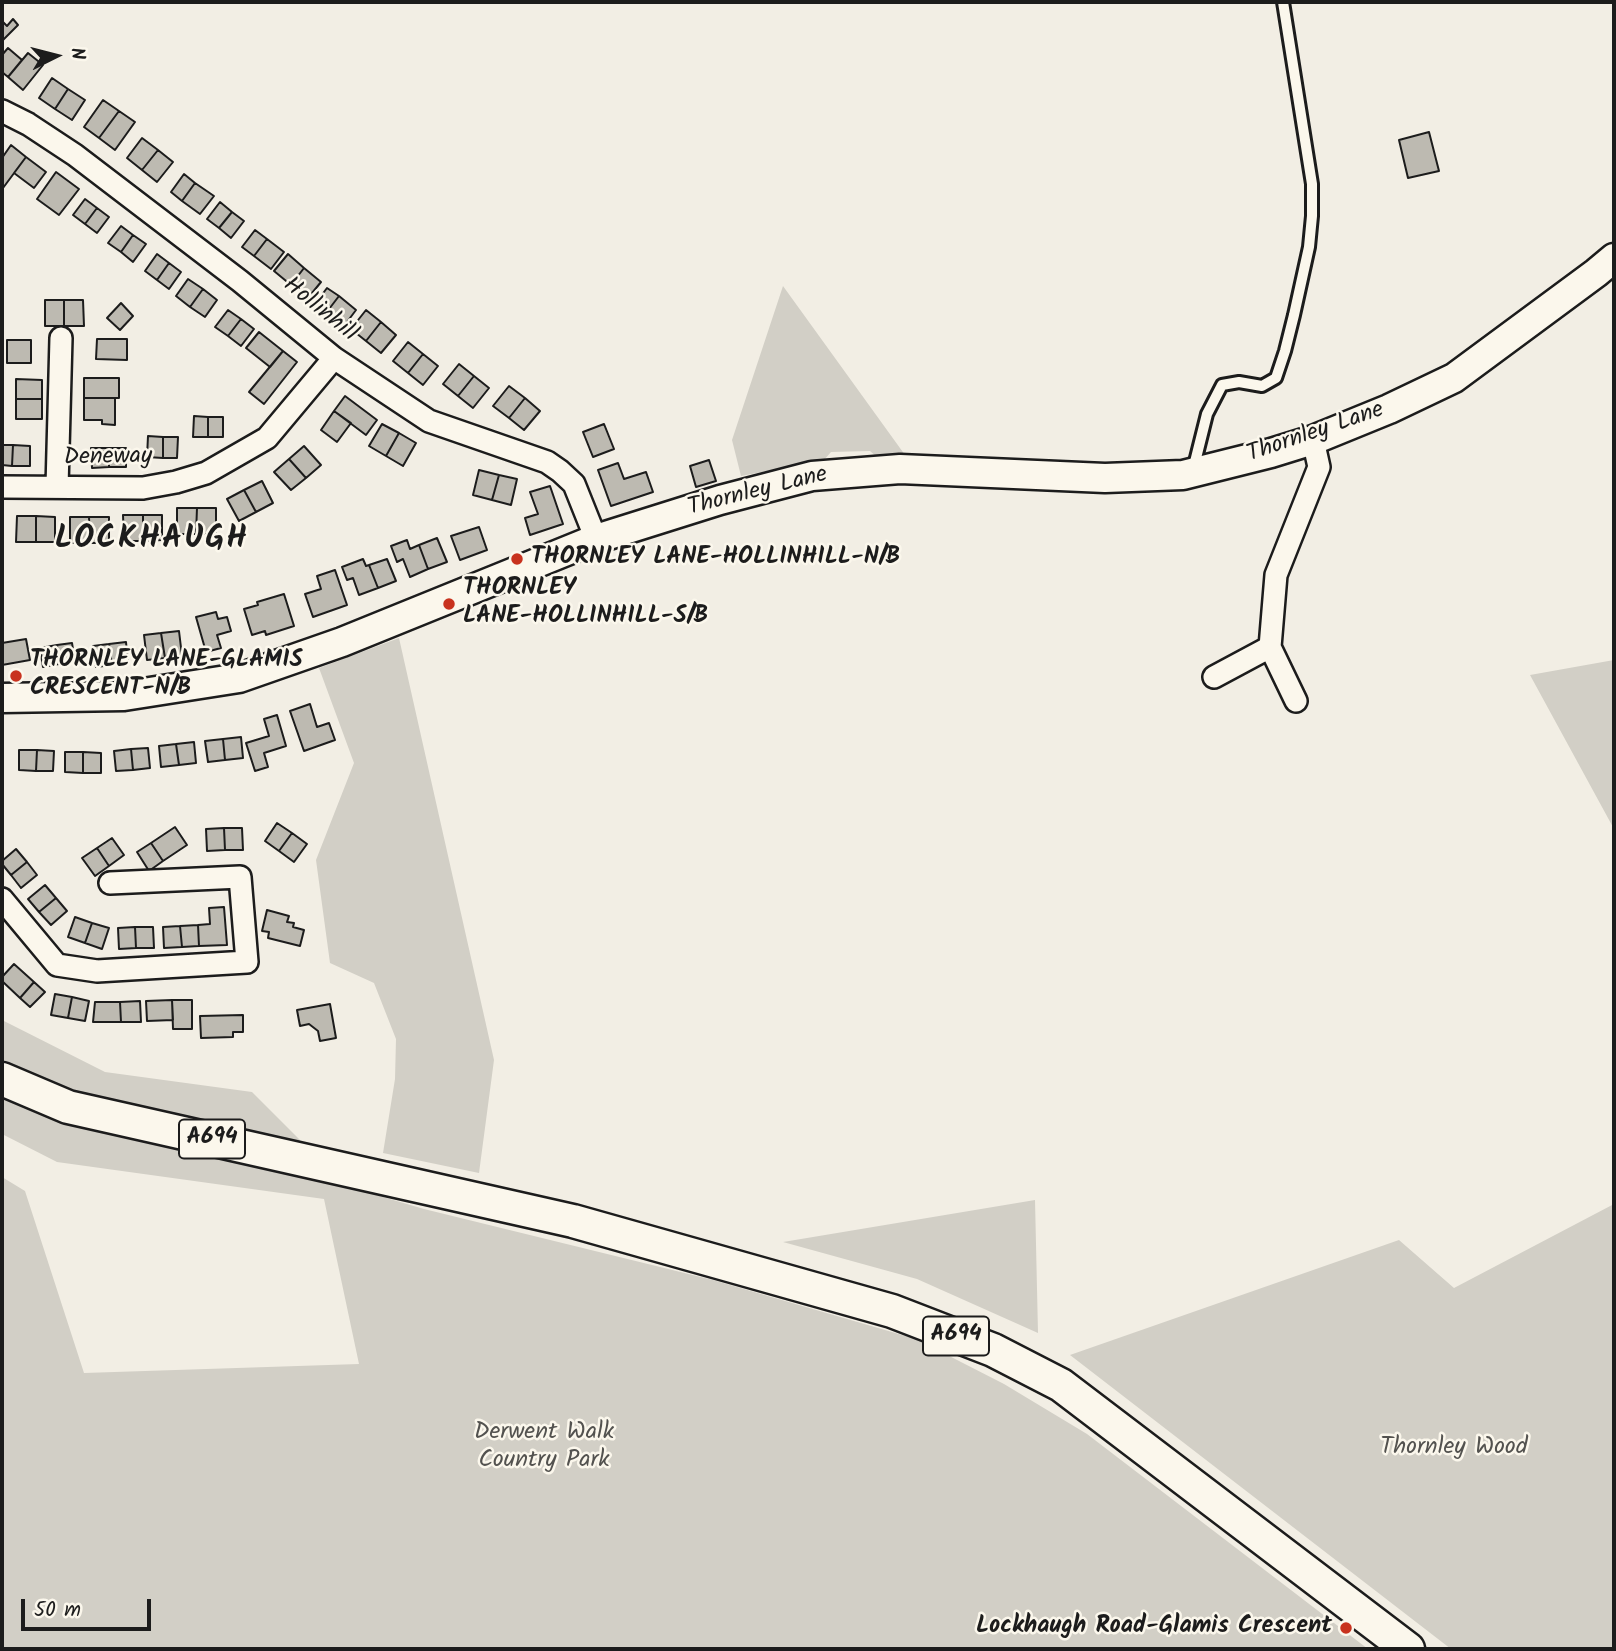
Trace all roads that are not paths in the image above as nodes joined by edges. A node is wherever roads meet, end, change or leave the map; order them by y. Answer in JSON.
{"nodes":[{"id":1,"x":1283,"y":2,"type":"edge"},
{"id":2,"x":2,"y":111,"type":"edge"},
{"id":3,"x":1614,"y":258,"type":"edge"},
{"id":4,"x":61,"y":338,"type":"dead end"},
{"id":5,"x":334,"y":358,"type":"junction"},
{"id":6,"x":1313,"y":440,"type":"junction"},
{"id":7,"x":1192,"y":473,"type":"junction"},
{"id":8,"x":2,"y":486,"type":"edge"},
{"id":9,"x":57,"y":487,"type":"junction"},
{"id":10,"x":596,"y":539,"type":"junction"},
{"id":11,"x":1269,"y":647,"type":"junction"},
{"id":12,"x":1214,"y":677,"type":"dead end"},
{"id":13,"x":2,"y":698,"type":"edge"},
{"id":14,"x":1296,"y":701,"type":"dead end"},
{"id":15,"x":110,"y":883,"type":"dead end"},
{"id":16,"x":2,"y":899,"type":"edge"},
{"id":17,"x":2,"y":1079,"type":"edge"},
{"id":18,"x":1404,"y":1648,"type":"edge"}],
"edges":[{"from":1,"to":7,"type":"lane"},
{"from":2,"to":5,"type":"street","name":"Hollinhill"},
{"from":3,"to":6,"type":"street","name":"Thornley Lane"},
{"from":4,"to":9,"type":"street"},
{"from":5,"to":9,"type":"street","name":"Deneway"},
{"from":5,"to":10,"type":"street","name":"Hollinhill"},
{"from":6,"to":7,"type":"street","name":"Thornley Lane"},
{"from":6,"to":11,"type":"street"},
{"from":7,"to":10,"type":"street","name":"Thornley Lane"},
{"from":8,"to":9,"type":"street","name":"Deneway"},
{"from":10,"to":13,"type":"street","name":"Thornley Lane"},
{"from":11,"to":12,"type":"street"},
{"from":11,"to":14,"type":"street"},
{"from":15,"to":16,"type":"street"},
{"from":17,"to":18,"type":"main road","number":"A694"}]}
